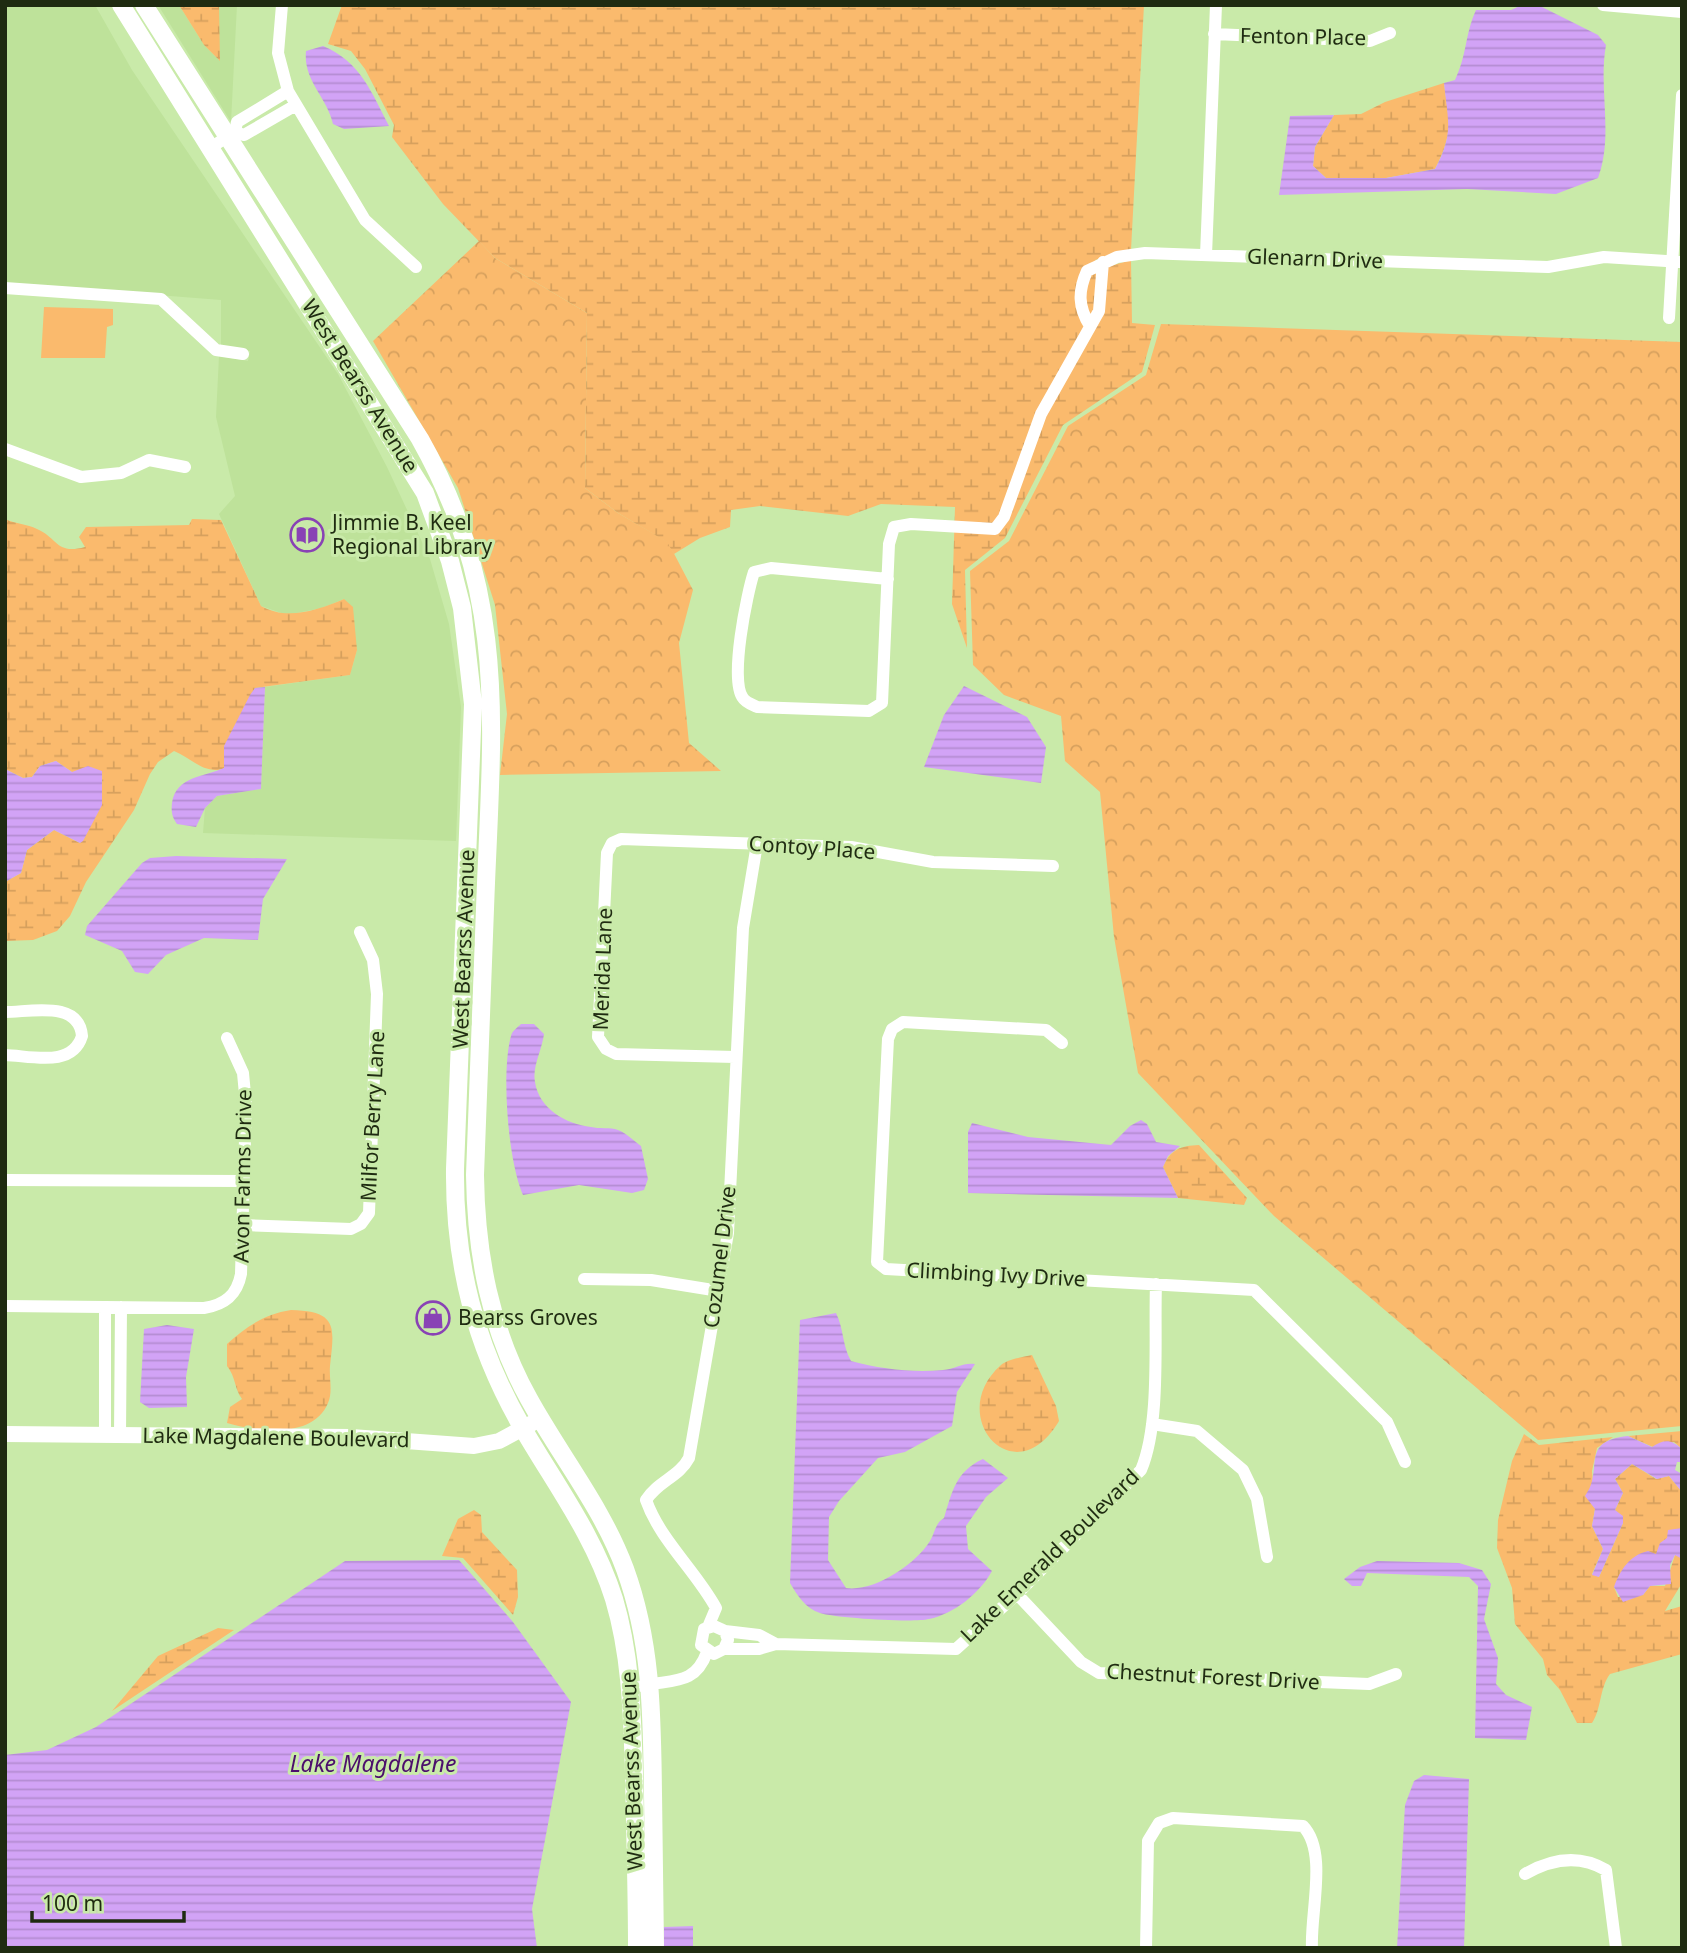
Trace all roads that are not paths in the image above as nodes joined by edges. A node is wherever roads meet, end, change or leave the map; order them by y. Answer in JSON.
{"nodes":[{"id":1,"x":121,"y":5,"type":"edge"},
{"id":2,"x":144,"y":5,"type":"edge"},
{"id":3,"x":282,"y":5,"type":"edge"},
{"id":4,"x":1216,"y":5,"type":"edge"},
{"id":5,"x":1603,"y":5,"type":"edge"},
{"id":6,"x":1682,"y":12,"type":"edge"},
{"id":7,"x":1390,"y":33,"type":"dead end"},
{"id":8,"x":1214,"y":34,"type":"junction"},
{"id":9,"x":288,"y":91,"type":"junction"},
{"id":10,"x":1682,"y":95,"type":"edge"},
{"id":11,"x":1682,"y":101,"type":"edge"},
{"id":12,"x":296,"y":105,"type":"junction"},
{"id":13,"x":231,"y":134,"type":"junction"},
{"id":14,"x":210,"y":148,"type":"junction"},
{"id":15,"x":1206,"y":255,"type":"junction"},
{"id":16,"x":1677,"y":261,"type":"edge"},
{"id":17,"x":1103,"y":262,"type":"junction"},
{"id":18,"x":416,"y":267,"type":"dead end"},
{"id":19,"x":5,"y":288,"type":"edge"},
{"id":20,"x":1669,"y":318,"type":"dead end"},
{"id":21,"x":1090,"y":326,"type":"junction"},
{"id":22,"x":243,"y":354,"type":"dead end"},
{"id":23,"x":372,"y":404,"type":"junction"},
{"id":24,"x":5,"y":449,"type":"edge"},
{"id":25,"x":185,"y":467,"type":"dead end"},
{"id":26,"x":443,"y":483,"type":"junction"},
{"id":27,"x":888,"y":579,"type":"junction"},
{"id":28,"x":612,"y":843,"type":"joint"},
{"id":29,"x":757,"y":844,"type":"junction"},
{"id":30,"x":1053,"y":866,"type":"dead end"},
{"id":31,"x":360,"y":932,"type":"dead end"},
{"id":32,"x":5,"y":1012,"type":"edge"},
{"id":33,"x":227,"y":1038,"type":"dead end"},
{"id":34,"x":1062,"y":1043,"type":"dead end"},
{"id":35,"x":5,"y":1055,"type":"edge"},
{"id":36,"x":735,"y":1057,"type":"junction"},
{"id":37,"x":5,"y":1180,"type":"edge"},
{"id":38,"x":244,"y":1181,"type":"junction"},
{"id":39,"x":243,"y":1225,"type":"junction"},
{"id":40,"x":584,"y":1279,"type":"dead end"},
{"id":41,"x":1156,"y":1284,"type":"junction"},
{"id":42,"x":719,"y":1291,"type":"junction"},
{"id":43,"x":5,"y":1306,"type":"edge"},
{"id":44,"x":105,"y":1307,"type":"junction"},
{"id":45,"x":121,"y":1307,"type":"junction"},
{"id":46,"x":105,"y":1358,"type":"junction"},
{"id":47,"x":121,"y":1358,"type":"junction"},
{"id":48,"x":540,"y":1419,"type":"junction"},
{"id":49,"x":1152,"y":1424,"type":"junction"},
{"id":50,"x":523,"y":1429,"type":"junction"},
{"id":51,"x":5,"y":1434,"type":"edge"},
{"id":52,"x":113,"y":1435,"type":"junction"},
{"id":53,"x":1405,"y":1462,"type":"dead end"},
{"id":54,"x":1267,"y":1557,"type":"dead end"},
{"id":55,"x":1017,"y":1594,"type":"junction"},
{"id":56,"x":708,"y":1627,"type":"junction"},
{"id":57,"x":725,"y":1631,"type":"junction"},
{"id":58,"x":776,"y":1644,"type":"junction"},
{"id":59,"x":724,"y":1649,"type":"junction"},
{"id":60,"x":707,"y":1652,"type":"junction"},
{"id":61,"x":1396,"y":1674,"type":"dead end"},
{"id":62,"x":652,"y":1684,"type":"junction"},
{"id":63,"x":631,"y":1688,"type":"junction"},
{"id":64,"x":1525,"y":1874,"type":"dead end"},
{"id":65,"x":638,"y":1948,"type":"edge"},
{"id":66,"x":655,"y":1948,"type":"edge"},
{"id":67,"x":1146,"y":1948,"type":"edge"},
{"id":68,"x":1312,"y":1948,"type":"edge"},
{"id":69,"x":1616,"y":1948,"type":"edge"}],
"edges":[{"from":1,"to":14,"type":"main road","name":"West Bearss Avenue"},
{"from":2,"to":13,"type":"main road","name":"West Bearss Avenue"},
{"from":3,"to":9,"type":"street"},
{"from":4,"to":8,"type":"street"},
{"from":5,"to":6,"type":"street"},
{"from":7,"to":8,"type":"street","name":"Fenton Place"},
{"from":8,"to":15,"type":"street"},
{"from":9,"to":12,"type":"street"},
{"from":9,"to":13,"type":"street"},
{"from":10,"to":11,"type":"street"},
{"from":11,"to":16,"type":"street"},
{"from":12,"to":13,"type":"street"},
{"from":12,"to":18,"type":"street"},
{"from":13,"to":14,"type":"street"},
{"from":13,"to":26,"type":"main road","name":"West Bearss Avenue"},
{"from":14,"to":23,"type":"main road","name":"West Bearss Avenue"},
{"from":15,"to":16,"type":"street","name":"Glenarn Drive"},
{"from":15,"to":17,"type":"street","name":"Glenarn Drive"},
{"from":16,"to":20,"type":"street"},
{"from":17,"to":21,"type":"street"},
{"from":17,"to":21,"type":"street"},
{"from":19,"to":22,"type":"street"},
{"from":21,"to":27,"type":"street"},
{"from":23,"to":26,"type":"main road"},
{"from":23,"to":50,"type":"main road","name":"West Bearss Avenue"},
{"from":24,"to":25,"type":"street"},
{"from":26,"to":48,"type":"main road","name":"West Bearss Avenue"},
{"from":27,"to":27,"type":"street"},
{"from":28,"to":29,"type":"street","name":"Contoy Place"},
{"from":28,"to":36,"type":"street","name":"Merida Lane"},
{"from":29,"to":30,"type":"street","name":"Contoy Place"},
{"from":29,"to":36,"type":"street","name":"Cozumel Drive"},
{"from":31,"to":39,"type":"street","name":"Milfor Berry Lane"},
{"from":32,"to":35,"type":"street"},
{"from":33,"to":38,"type":"street","name":"Avon Farms Drive"},
{"from":34,"to":41,"type":"street","name":"Climbing Ivy Drive"},
{"from":36,"to":42,"type":"street","name":"Cozumel Drive"},
{"from":37,"to":38,"type":"street"},
{"from":38,"to":39,"type":"street","name":"Avon Farms Drive"},
{"from":39,"to":45,"type":"street","name":"Avon Farms Drive"},
{"from":40,"to":42,"type":"street"},
{"from":41,"to":49,"type":"street","name":"Lake Emerald Boulevard"},
{"from":41,"to":53,"type":"street","name":"Climbing Ivy Drive"},
{"from":42,"to":56,"type":"street","name":"Cozumel Drive"},
{"from":43,"to":44,"type":"street","name":"Avon Farms Drive"},
{"from":44,"to":45,"type":"street","name":"Avon Farms Drive"},
{"from":44,"to":46,"type":"street"},
{"from":45,"to":47,"type":"street"},
{"from":46,"to":47,"type":"street"},
{"from":46,"to":52,"type":"street"},
{"from":47,"to":52,"type":"street"},
{"from":48,"to":50,"type":"street","name":"Lake Magdalene Boulevard"},
{"from":48,"to":62,"type":"main road","name":"West Bearss Avenue"},
{"from":49,"to":54,"type":"street"},
{"from":49,"to":55,"type":"street","name":"Lake Emerald Boulevard"},
{"from":50,"to":52,"type":"street","name":"Lake Magdalene Boulevard"},
{"from":50,"to":63,"type":"main road","name":"West Bearss Avenue"},
{"from":51,"to":52,"type":"street","name":"Lake Magdalene Boulevard"},
{"from":55,"to":58,"type":"street","name":"Lake Emerald Boulevard"},
{"from":55,"to":61,"type":"street","name":"Chestnut Forest Drive"},
{"from":56,"to":57,"type":"street"},
{"from":56,"to":60,"type":"street"},
{"from":57,"to":58,"type":"street","name":"Lake Emerald Boulevard"},
{"from":57,"to":59,"type":"street"},
{"from":58,"to":59,"type":"street","name":"Lake Emerald Boulevard"},
{"from":59,"to":60,"type":"street"},
{"from":60,"to":62,"type":"street"},
{"from":62,"to":63,"type":"street"},
{"from":62,"to":66,"type":"main road","name":"West Bearss Avenue"},
{"from":63,"to":65,"type":"main road","name":"West Bearss Avenue"},
{"from":64,"to":69,"type":"street"},
{"from":67,"to":68,"type":"street"}]}
